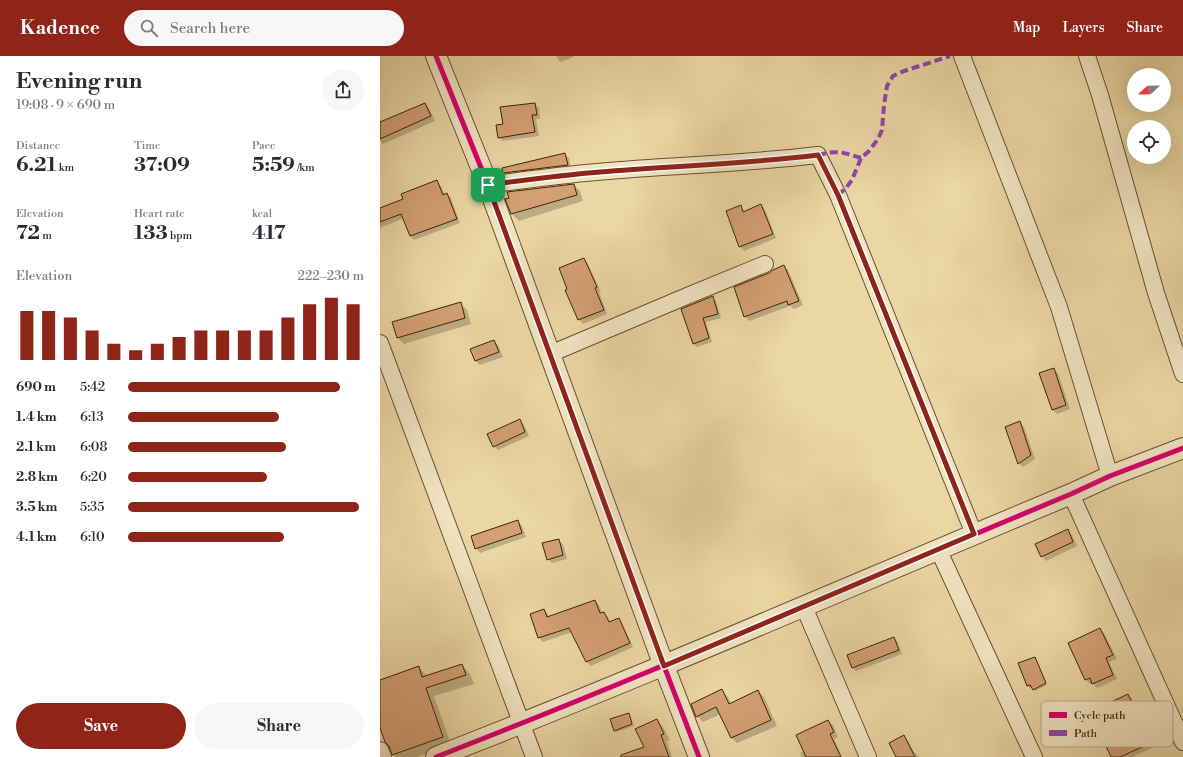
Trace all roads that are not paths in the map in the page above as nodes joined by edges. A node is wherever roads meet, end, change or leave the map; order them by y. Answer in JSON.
{"nodes":[{"id":1,"x":436,"y":56,"type":"edge"},
{"id":2,"x":962,"y":56,"type":"edge"},
{"id":3,"x":1087,"y":56,"type":"edge"},
{"id":4,"x":488,"y":185,"type":"junction"},
{"id":5,"x":766,"y":264,"type":"dead end"},
{"id":6,"x":380,"y":343,"type":"edge"},
{"id":7,"x":550,"y":354,"type":"junction"},
{"id":8,"x":1183,"y":374,"type":"edge"},
{"id":9,"x":1183,"y":448,"type":"edge"},
{"id":10,"x":1110,"y":476,"type":"junction"},
{"id":11,"x":1070,"y":494,"type":"junction"},
{"id":12,"x":974,"y":534,"type":"junction"},
{"id":13,"x":938,"y":549,"type":"junction"},
{"id":14,"x":804,"y":607,"type":"junction"},
{"id":15,"x":664,"y":666,"type":"junction"},
{"id":16,"x":1164,"y":701,"type":"edge"},
{"id":17,"x":1173,"y":720,"type":"edge"},
{"id":18,"x":522,"y":724,"type":"junction"},
{"id":19,"x":1183,"y":742,"type":"edge"},
{"id":20,"x":380,"y":750,"type":"edge"},
{"id":21,"x":383,"y":757,"type":"edge"},
{"id":22,"x":436,"y":757,"type":"edge"},
{"id":23,"x":534,"y":757,"type":"edge"},
{"id":24,"x":699,"y":757,"type":"edge"},
{"id":25,"x":868,"y":757,"type":"edge"},
{"id":26,"x":1034,"y":757,"type":"edge"}],
"edges":[{"from":1,"to":4,"type":"street"},
{"from":2,"to":10,"type":"street"},
{"from":3,"to":8,"type":"street"},
{"from":4,"to":7,"type":"street"},
{"from":4,"to":12,"type":"street"},
{"from":5,"to":7,"type":"street"},
{"from":6,"to":18,"type":"street"},
{"from":7,"to":15,"type":"street"},
{"from":9,"to":10,"type":"street"},
{"from":10,"to":11,"type":"street"},
{"from":11,"to":12,"type":"street"},
{"from":11,"to":16,"type":"street"},
{"from":12,"to":13,"type":"street"},
{"from":13,"to":14,"type":"street"},
{"from":13,"to":26,"type":"street"},
{"from":14,"to":15,"type":"street"},
{"from":14,"to":25,"type":"street"},
{"from":15,"to":18,"type":"street"},
{"from":15,"to":24,"type":"street"},
{"from":17,"to":19,"type":"street"},
{"from":18,"to":22,"type":"street"},
{"from":18,"to":23,"type":"street"},
{"from":20,"to":21,"type":"street"}]}
